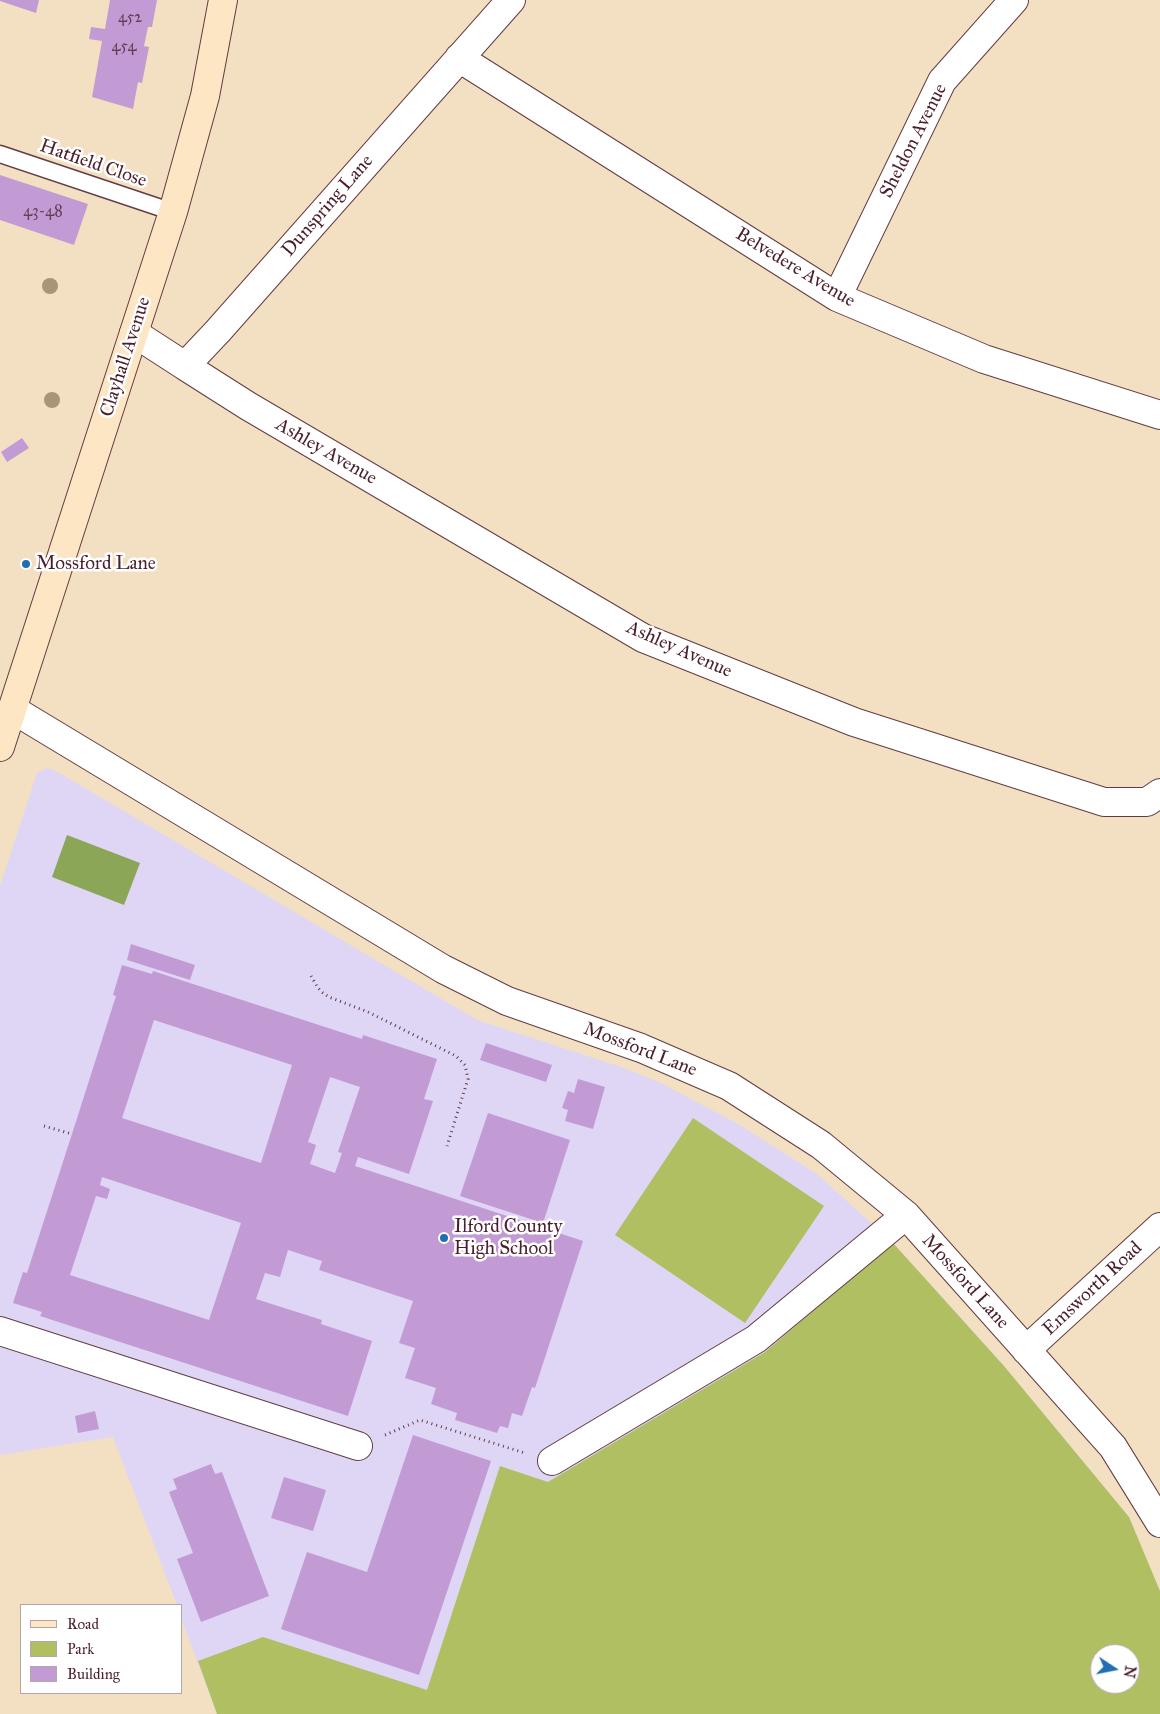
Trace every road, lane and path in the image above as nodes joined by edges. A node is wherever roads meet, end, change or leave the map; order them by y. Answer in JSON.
{"nodes":[{"id":1,"x":223,"y":0,"type":"edge"},
{"id":2,"x":511,"y":0,"type":"edge"},
{"id":3,"x":1014,"y":0,"type":"edge"},
{"id":4,"x":459,"y":58,"type":"junction"},
{"id":5,"x":0,"y":154,"type":"edge"},
{"id":6,"x":173,"y":212,"type":"junction"},
{"id":7,"x":837,"y":297,"type":"junction"},
{"id":8,"x":134,"y":333,"type":"junction"},
{"id":9,"x":185,"y":366,"type":"junction"},
{"id":10,"x":1160,"y":415,"type":"edge"},
{"id":11,"x":12,"y":709,"type":"junction"},
{"id":12,"x":0,"y":747,"type":"edge"},
{"id":13,"x":1160,"y":793,"type":"edge"},
{"id":14,"x":311,"y":976,"type":"dead end"},
{"id":15,"x":44,"y":1126,"type":"dead end"},
{"id":16,"x":72,"y":1134,"type":"dead end"},
{"id":17,"x":447,"y":1146,"type":"dead end"},
{"id":18,"x":906,"y":1215,"type":"junction"},
{"id":19,"x":1160,"y":1227,"type":"edge"},
{"id":20,"x":0,"y":1331,"type":"edge"},
{"id":21,"x":1026,"y":1350,"type":"junction"},
{"id":22,"x":358,"y":1446,"type":"joint"},
{"id":23,"x":552,"y":1461,"type":"joint"},
{"id":24,"x":1160,"y":1523,"type":"edge"}],
"edges":[{"from":1,"to":6,"type":"street","name":"Clayhall Avenue"},
{"from":2,"to":4,"type":"street","name":"Dunspring Lane"},
{"from":3,"to":7,"type":"street","name":"Sheldon Avenue"},
{"from":4,"to":7,"type":"street","name":"Belvedere Avenue"},
{"from":4,"to":9,"type":"street","name":"Dunspring Lane"},
{"from":5,"to":6,"type":"lane","name":"Hatfield Close"},
{"from":6,"to":8,"type":"street","name":"Clayhall Avenue"},
{"from":7,"to":10,"type":"street","name":"Belvedere Avenue"},
{"from":8,"to":9,"type":"street"},
{"from":8,"to":11,"type":"street","name":"Clayhall Avenue"},
{"from":9,"to":13,"type":"street","name":"Ashley Avenue"},
{"from":11,"to":12,"type":"street","name":"Clayhall Avenue"},
{"from":11,"to":18,"type":"street","name":"Mossford Lane"},
{"from":14,"to":17,"type":"path"},
{"from":15,"to":16,"type":"path"},
{"from":18,"to":21,"type":"street","name":"Mossford Lane"},
{"from":18,"to":23,"type":"street"},
{"from":19,"to":21,"type":"street","name":"Emsworth Road"},
{"from":20,"to":22,"type":"street"},
{"from":21,"to":24,"type":"street","name":"Mossford Lane"},
{"from":22,"to":23,"type":"path"}]}
